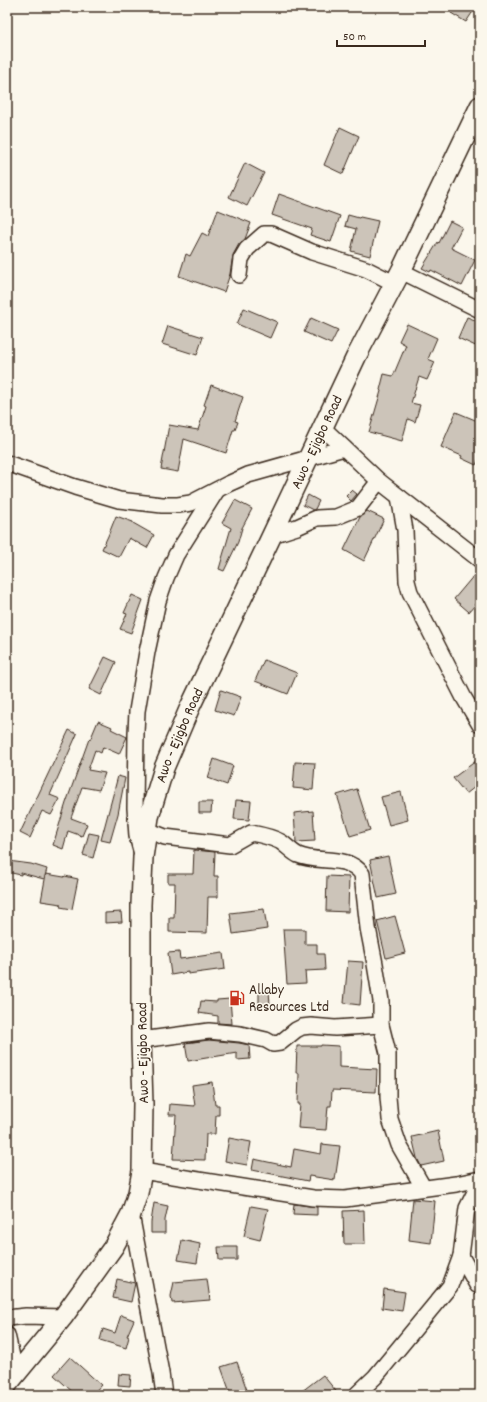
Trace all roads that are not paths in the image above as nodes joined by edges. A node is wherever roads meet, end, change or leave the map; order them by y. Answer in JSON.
{"nodes":[{"id":1,"x":480,"y":106,"type":"edge"},
{"id":2,"x":238,"y":275,"type":"dead end"},
{"id":3,"x":397,"y":277,"type":"junction"},
{"id":4,"x":480,"y":310,"type":"edge"},
{"id":5,"x":323,"y":428,"type":"junction"},
{"id":6,"x":344,"y":448,"type":"junction"},
{"id":7,"x":308,"y":459,"type":"junction"},
{"id":8,"x":7,"y":463,"type":"edge"},
{"id":9,"x":379,"y":481,"type":"junction"},
{"id":10,"x":217,"y":490,"type":"junction"},
{"id":11,"x":399,"y":497,"type":"junction"},
{"id":12,"x":272,"y":535,"type":"junction"},
{"id":13,"x":480,"y":560,"type":"edge"},
{"id":14,"x":480,"y":725,"type":"edge"},
{"id":15,"x":147,"y":830,"type":"junction"},
{"id":16,"x":143,"y":857,"type":"junction"},
{"id":17,"x":381,"y":1025,"type":"junction"},
{"id":18,"x":141,"y":1040,"type":"junction"},
{"id":19,"x":142,"y":1172,"type":"junction"},
{"id":20,"x":480,"y":1179,"type":"edge"},
{"id":21,"x":480,"y":1182,"type":"edge"},
{"id":22,"x":456,"y":1184,"type":"junction"},
{"id":23,"x":423,"y":1187,"type":"junction"},
{"id":24,"x":467,"y":1208,"type":"junction"},
{"id":25,"x":131,"y":1214,"type":"junction"},
{"id":26,"x":461,"y":1256,"type":"junction"},
{"id":27,"x":450,"y":1286,"type":"junction"},
{"id":28,"x":478,"y":1286,"type":"edge"},
{"id":29,"x":63,"y":1317,"type":"junction"},
{"id":30,"x":7,"y":1318,"type":"edge"},
{"id":31,"x":7,"y":1335,"type":"edge"},
{"id":32,"x":11,"y":1380,"type":"edge"},
{"id":33,"x":164,"y":1395,"type":"edge"},
{"id":34,"x":356,"y":1395,"type":"edge"}],
"edges":[{"from":1,"to":3,"type":"main road","name":"Awo - Ejigbo Road"},
{"from":2,"to":3,"type":"street"},
{"from":3,"to":4,"type":"street"},
{"from":3,"to":5,"type":"main road","name":"Awo - Ejigbo Road"},
{"from":5,"to":6,"type":"street"},
{"from":5,"to":7,"type":"main road","name":"Awo - Ejigbo Road"},
{"from":6,"to":7,"type":"street"},
{"from":6,"to":9,"type":"street"},
{"from":7,"to":10,"type":"street"},
{"from":7,"to":12,"type":"main road","name":"Awo - Ejigbo Road"},
{"from":8,"to":10,"type":"street"},
{"from":9,"to":11,"type":"street"},
{"from":9,"to":12,"type":"street"},
{"from":10,"to":16,"type":"street"},
{"from":11,"to":13,"type":"street"},
{"from":11,"to":14,"type":"street"},
{"from":12,"to":15,"type":"main road","name":"Awo - Ejigbo Road"},
{"from":15,"to":16,"type":"main road","name":"Awo - Ejigbo Road"},
{"from":15,"to":17,"type":"street"},
{"from":16,"to":18,"type":"main road","name":"Awo - Ejigbo Road"},
{"from":17,"to":18,"type":"street"},
{"from":17,"to":23,"type":"street"},
{"from":18,"to":19,"type":"main road","name":"Awo - Ejigbo Road"},
{"from":19,"to":23,"type":"street"},
{"from":19,"to":25,"type":"main road","name":"Awo - Ejigbo Road"},
{"from":20,"to":22,"type":"street"},
{"from":21,"to":24,"type":"street"},
{"from":22,"to":23,"type":"street"},
{"from":22,"to":24,"type":"street"},
{"from":24,"to":26,"type":"street"},
{"from":25,"to":29,"type":"main road","name":"Awo - Ejigbo Road"},
{"from":25,"to":33,"type":"street"},
{"from":26,"to":27,"type":"street"},
{"from":26,"to":28,"type":"street"},
{"from":27,"to":28,"type":"street"},
{"from":27,"to":34,"type":"street"},
{"from":29,"to":30,"type":"street"},
{"from":29,"to":32,"type":"main road","name":"Awo - Ejigbo Road"},
{"from":31,"to":32,"type":"street"}]}
